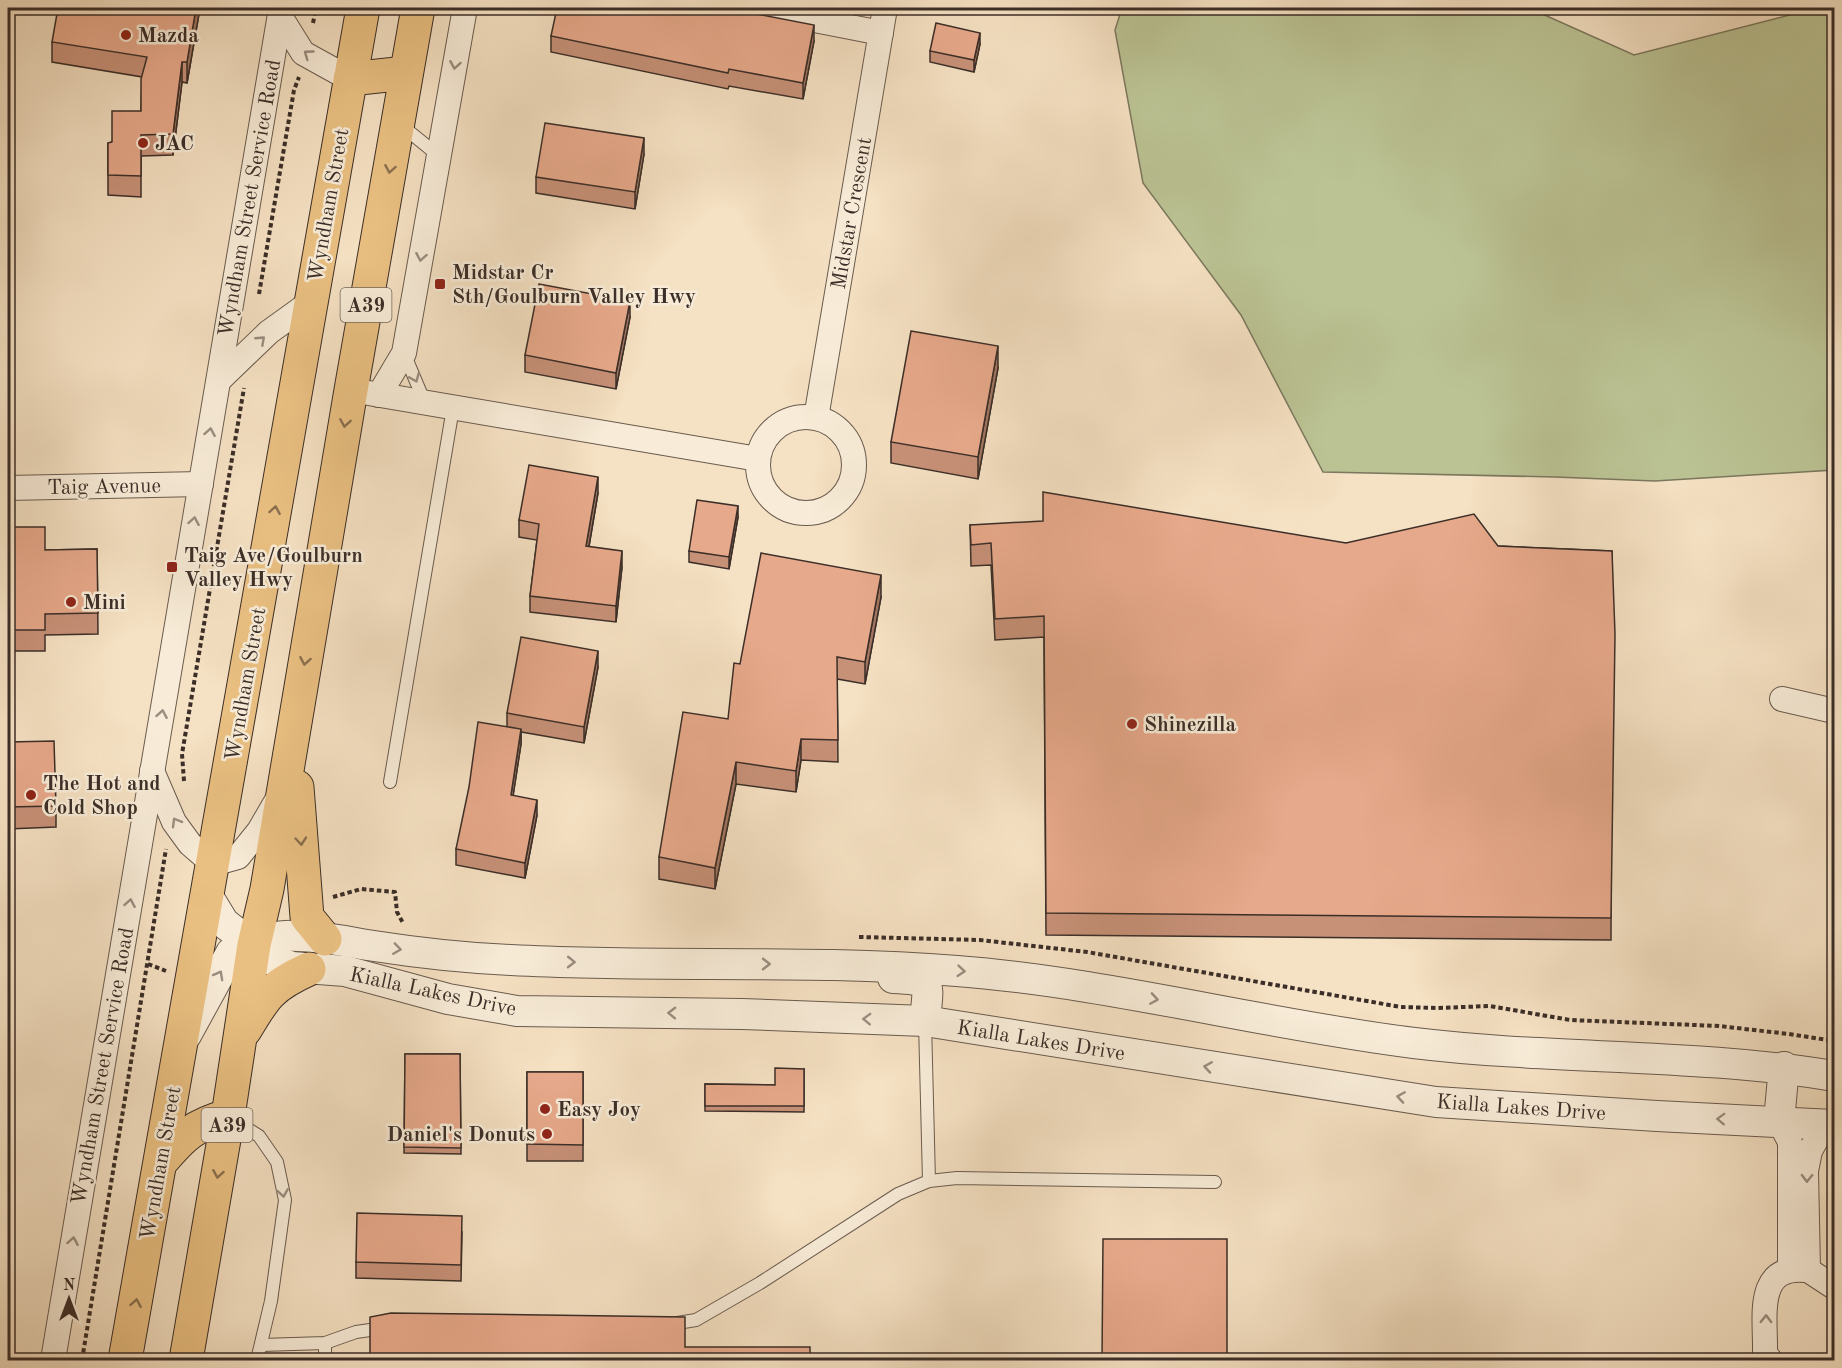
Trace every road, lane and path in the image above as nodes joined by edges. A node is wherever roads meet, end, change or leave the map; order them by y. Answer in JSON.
{"nodes":[{"id":1,"x":316,"y":8,"type":"edge"},
{"id":2,"x":363,"y":8,"type":"edge"},
{"id":3,"x":418,"y":8,"type":"edge"},
{"id":4,"x":465,"y":8,"type":"edge"},
{"id":5,"x":753,"y":8,"type":"edge"},
{"id":6,"x":885,"y":8,"type":"edge"},
{"id":7,"x":281,"y":12,"type":"edge"},
{"id":8,"x":881,"y":33,"type":"junction"},
{"id":9,"x":307,"y":55,"type":"junction"},
{"id":10,"x":406,"y":73,"type":"junction"},
{"id":11,"x":350,"y":79,"type":"junction"},
{"id":12,"x":398,"y":122,"type":"junction"},
{"id":13,"x":342,"y":130,"type":"junction"},
{"id":14,"x":439,"y":156,"type":"junction"},
{"id":15,"x":259,"y":298,"type":"dead end"},
{"id":16,"x":312,"y":301,"type":"junction"},
{"id":17,"x":247,"y":353,"type":"junction"},
{"id":18,"x":404,"y":353,"type":"junction"},
{"id":19,"x":219,"y":380,"type":"junction"},
{"id":20,"x":365,"y":393,"type":"junction"},
{"id":21,"x":425,"y":403,"type":"junction"},
{"id":22,"x":453,"y":408,"type":"junction"},
{"id":23,"x":816,"y":418,"type":"junction"},
{"id":24,"x":758,"y":459,"type":"junction"},
{"id":25,"x":201,"y":484,"type":"junction"},
{"id":26,"x":8,"y":488,"type":"edge"},
{"id":27,"x":1782,"y":699,"type":"dead end"},
{"id":28,"x":1834,"y":711,"type":"edge"},
{"id":29,"x":292,"y":741,"type":"junction"},
{"id":30,"x":152,"y":771,"type":"junction"},
{"id":31,"x":390,"y":782,"type":"dead end"},
{"id":32,"x":184,"y":787,"type":"dead end"},
{"id":33,"x":284,"y":787,"type":"junction"},
{"id":34,"x":178,"y":827,"type":"junction"},
{"id":35,"x":210,"y":880,"type":"junction"},
{"id":36,"x":325,"y":939,"type":"junction"},
{"id":37,"x":254,"y":945,"type":"junction"},
{"id":38,"x":496,"y":959,"type":"junction"},
{"id":39,"x":810,"y":965,"type":"junction"},
{"id":40,"x":309,"y":969,"type":"junction"},
{"id":41,"x":495,"y":1007,"type":"junction"},
{"id":42,"x":925,"y":1021,"type":"junction"},
{"id":43,"x":240,"y":1040,"type":"junction"},
{"id":44,"x":180,"y":1045,"type":"junction"},
{"id":45,"x":1784,"y":1067,"type":"junction"},
{"id":46,"x":1834,"y":1076,"type":"edge"},
{"id":47,"x":228,"y":1116,"type":"junction"},
{"id":48,"x":1779,"y":1121,"type":"junction"},
{"id":49,"x":1830,"y":1124,"type":"edge"},
{"id":50,"x":161,"y":1162,"type":"junction"},
{"id":51,"x":929,"y":1181,"type":"junction"},
{"id":52,"x":1215,"y":1182,"type":"dead end"},
{"id":53,"x":1799,"y":1270,"type":"junction"},
{"id":54,"x":1834,"y":1287,"type":"edge"},
{"id":55,"x":659,"y":1324,"type":"edge"},
{"id":56,"x":391,"y":1327,"type":"edge"},
{"id":57,"x":325,"y":1343,"type":"junction"},
{"id":58,"x":261,"y":1345,"type":"junction"},
{"id":59,"x":53,"y":1360,"type":"edge"},
{"id":60,"x":82,"y":1360,"type":"edge"},
{"id":61,"x":125,"y":1360,"type":"edge"},
{"id":62,"x":186,"y":1360,"type":"edge"},
{"id":63,"x":257,"y":1360,"type":"edge"},
{"id":64,"x":325,"y":1360,"type":"edge"},
{"id":65,"x":1770,"y":1360,"type":"edge"}],
"edges":[{"from":1,"to":9,"type":"path"},
{"from":2,"to":11,"type":"highway","name":"Wyndham Street","number":"A39"},
{"from":3,"to":10,"type":"highway","number":"A39"},
{"from":4,"to":14,"type":"street","one_way":true},
{"from":5,"to":8,"type":"street"},
{"from":6,"to":8,"type":"street","name":"Midstar Crescent"},
{"from":7,"to":9,"type":"street","name":"Wyndham Street Service Road"},
{"from":7,"to":19,"type":"street","name":"Wyndham Street Service Road"},
{"from":8,"to":23,"type":"street","name":"Midstar Crescent"},
{"from":9,"to":11,"type":"street","name":"Wyndham Street Service Road"},
{"from":9,"to":15,"type":"path"},
{"from":10,"to":11,"type":"highway"},
{"from":10,"to":12,"type":"highway","number":"A39"},
{"from":11,"to":13,"type":"highway","name":"Wyndham Street","number":"A39"},
{"from":12,"to":13,"type":"highway"},
{"from":12,"to":14,"type":"lane"},
{"from":12,"to":20,"type":"highway","number":"A39","one_way":true},
{"from":13,"to":16,"type":"highway","name":"Wyndham Street","number":"A39"},
{"from":14,"to":18,"type":"street","one_way":true},
{"from":17,"to":16,"type":"street","name":"Wyndham Street Service Road","one_way":true},
{"from":35,"to":16,"type":"highway","name":"Wyndham Street","number":"A39","one_way":true},
{"from":17,"to":19,"type":"street","name":"Wyndham Street Service Road"},
{"from":17,"to":32,"type":"path"},
{"from":18,"to":20,"type":"street"},
{"from":18,"to":21,"type":"lane","one_way":true},
{"from":25,"to":19,"type":"street","name":"Wyndham Street Service Road","one_way":true},
{"from":20,"to":21,"type":"street"},
{"from":20,"to":29,"type":"highway","number":"A39","one_way":true},
{"from":21,"to":22,"type":"street"},
{"from":22,"to":24,"type":"street"},
{"from":22,"to":31,"type":"lane"},
{"from":23,"to":24,"type":"street"},
{"from":23,"to":24,"type":"street"},
{"from":25,"to":26,"type":"street","name":"Taig Avenue"},
{"from":30,"to":25,"type":"street","name":"Wyndham Street Service Road","one_way":true},
{"from":27,"to":28,"type":"street"},
{"from":29,"to":33,"type":"highway","number":"A39"},
{"from":29,"to":36,"type":"highway","one_way":true},
{"from":34,"to":30,"type":"street","one_way":true},
{"from":59,"to":30,"type":"street","name":"Wyndham Street Service Road","one_way":true},
{"from":33,"to":35,"type":"street"},
{"from":33,"to":37,"type":"highway","number":"A39"},
{"from":34,"to":35,"type":"street"},
{"from":34,"to":60,"type":"path"},
{"from":35,"to":37,"type":"street","name":"Kialla Lakes Drive"},
{"from":35,"to":44,"type":"highway","name":"Wyndham Street","number":"A39"},
{"from":36,"to":37,"type":"street","name":"Kialla Lakes Drive"},
{"from":36,"to":38,"type":"street","name":"Kialla Lakes Drive","one_way":true},
{"from":37,"to":40,"type":"street","name":"Kialla Lakes Drive"},
{"from":37,"to":43,"type":"highway","number":"A39"},
{"from":44,"to":37,"type":"street","name":"Kialla Lakes Drive","one_way":true},
{"from":38,"to":39,"type":"street","name":"Kialla Lakes Drive","one_way":true},
{"from":38,"to":41,"type":"street"},
{"from":39,"to":42,"type":"street"},
{"from":39,"to":45,"type":"street","name":"Kialla Lakes Drive","one_way":true},
{"from":40,"to":41,"type":"street","name":"Kialla Lakes Drive"},
{"from":40,"to":43,"type":"highway"},
{"from":42,"to":41,"type":"street","name":"Kialla Lakes Drive","one_way":true},
{"from":48,"to":42,"type":"street","name":"Kialla Lakes Drive","one_way":true},
{"from":42,"to":51,"type":"lane"},
{"from":43,"to":47,"type":"highway","number":"A39"},
{"from":44,"to":50,"type":"highway","name":"Wyndham Street","number":"A39"},
{"from":45,"to":46,"type":"street","name":"Kialla Lakes Drive"},
{"from":45,"to":48,"type":"street"},
{"from":45,"to":49,"type":"street"},
{"from":47,"to":50,"type":"highway"},
{"from":47,"to":58,"type":"lane","one_way":true},
{"from":47,"to":62,"type":"highway","number":"A39","one_way":true},
{"from":48,"to":49,"type":"street","name":"Kialla Lakes Drive"},
{"from":48,"to":53,"type":"street"},
{"from":49,"to":53,"type":"street","one_way":true},
{"from":61,"to":50,"type":"highway","name":"Wyndham Street","number":"A39","one_way":true},
{"from":51,"to":52,"type":"lane"},
{"from":51,"to":55,"type":"lane"},
{"from":53,"to":54,"type":"street"},
{"from":65,"to":53,"type":"street","one_way":true},
{"from":56,"to":57,"type":"lane"},
{"from":57,"to":58,"type":"lane"},
{"from":57,"to":64,"type":"lane"},
{"from":58,"to":63,"type":"lane"}]}
